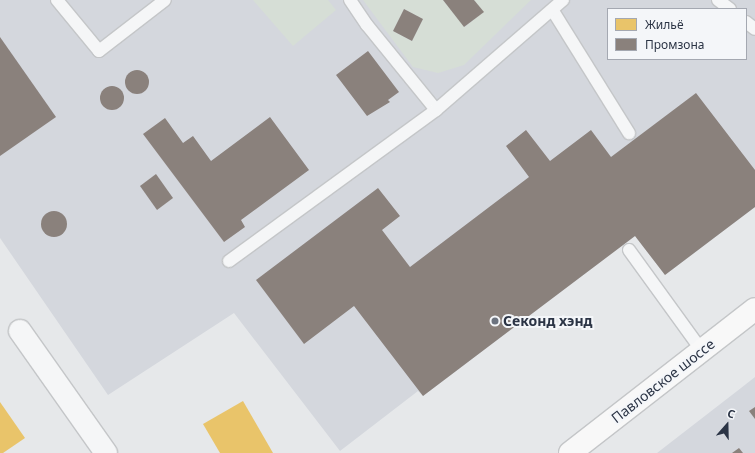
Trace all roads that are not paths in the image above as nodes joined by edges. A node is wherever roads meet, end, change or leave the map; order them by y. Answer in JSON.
{"nodes":[{"id":1,"x":57,"y":0,"type":"edge"},
{"id":2,"x":165,"y":0,"type":"edge"},
{"id":3,"x":350,"y":0,"type":"edge"},
{"id":4,"x":563,"y":0,"type":"edge"},
{"id":5,"x":718,"y":0,"type":"edge"},
{"id":6,"x":729,"y":8,"type":"edge"},
{"id":7,"x":553,"y":11,"type":"junction"},
{"id":8,"x":747,"y":23,"type":"edge"},
{"id":9,"x":755,"y":29,"type":"edge"},
{"id":10,"x":436,"y":110,"type":"junction"},
{"id":11,"x":629,"y":133,"type":"dead end"},
{"id":12,"x":629,"y":250,"type":"dead end"},
{"id":13,"x":229,"y":261,"type":"dead end"},
{"id":14,"x":755,"y":309,"type":"edge"},
{"id":15,"x":20,"y":331,"type":"dead end"},
{"id":16,"x":702,"y":351,"type":"junction"},
{"id":17,"x":106,"y":453,"type":"edge"},
{"id":18,"x":570,"y":453,"type":"edge"}],
"edges":[{"from":1,"to":2,"type":"lane"},
{"from":3,"to":10,"type":"lane"},
{"from":4,"to":7,"type":"lane"},
{"from":5,"to":6,"type":"lane"},
{"from":7,"to":10,"type":"lane"},
{"from":7,"to":11,"type":"lane"},
{"from":8,"to":9,"type":"lane"},
{"from":10,"to":13,"type":"lane"},
{"from":12,"to":16,"type":"lane"},
{"from":14,"to":16,"type":"main road","name":"Павловское шоссе"},
{"from":15,"to":17,"type":"street"},
{"from":16,"to":18,"type":"main road","name":"Павловское шоссе"}]}
